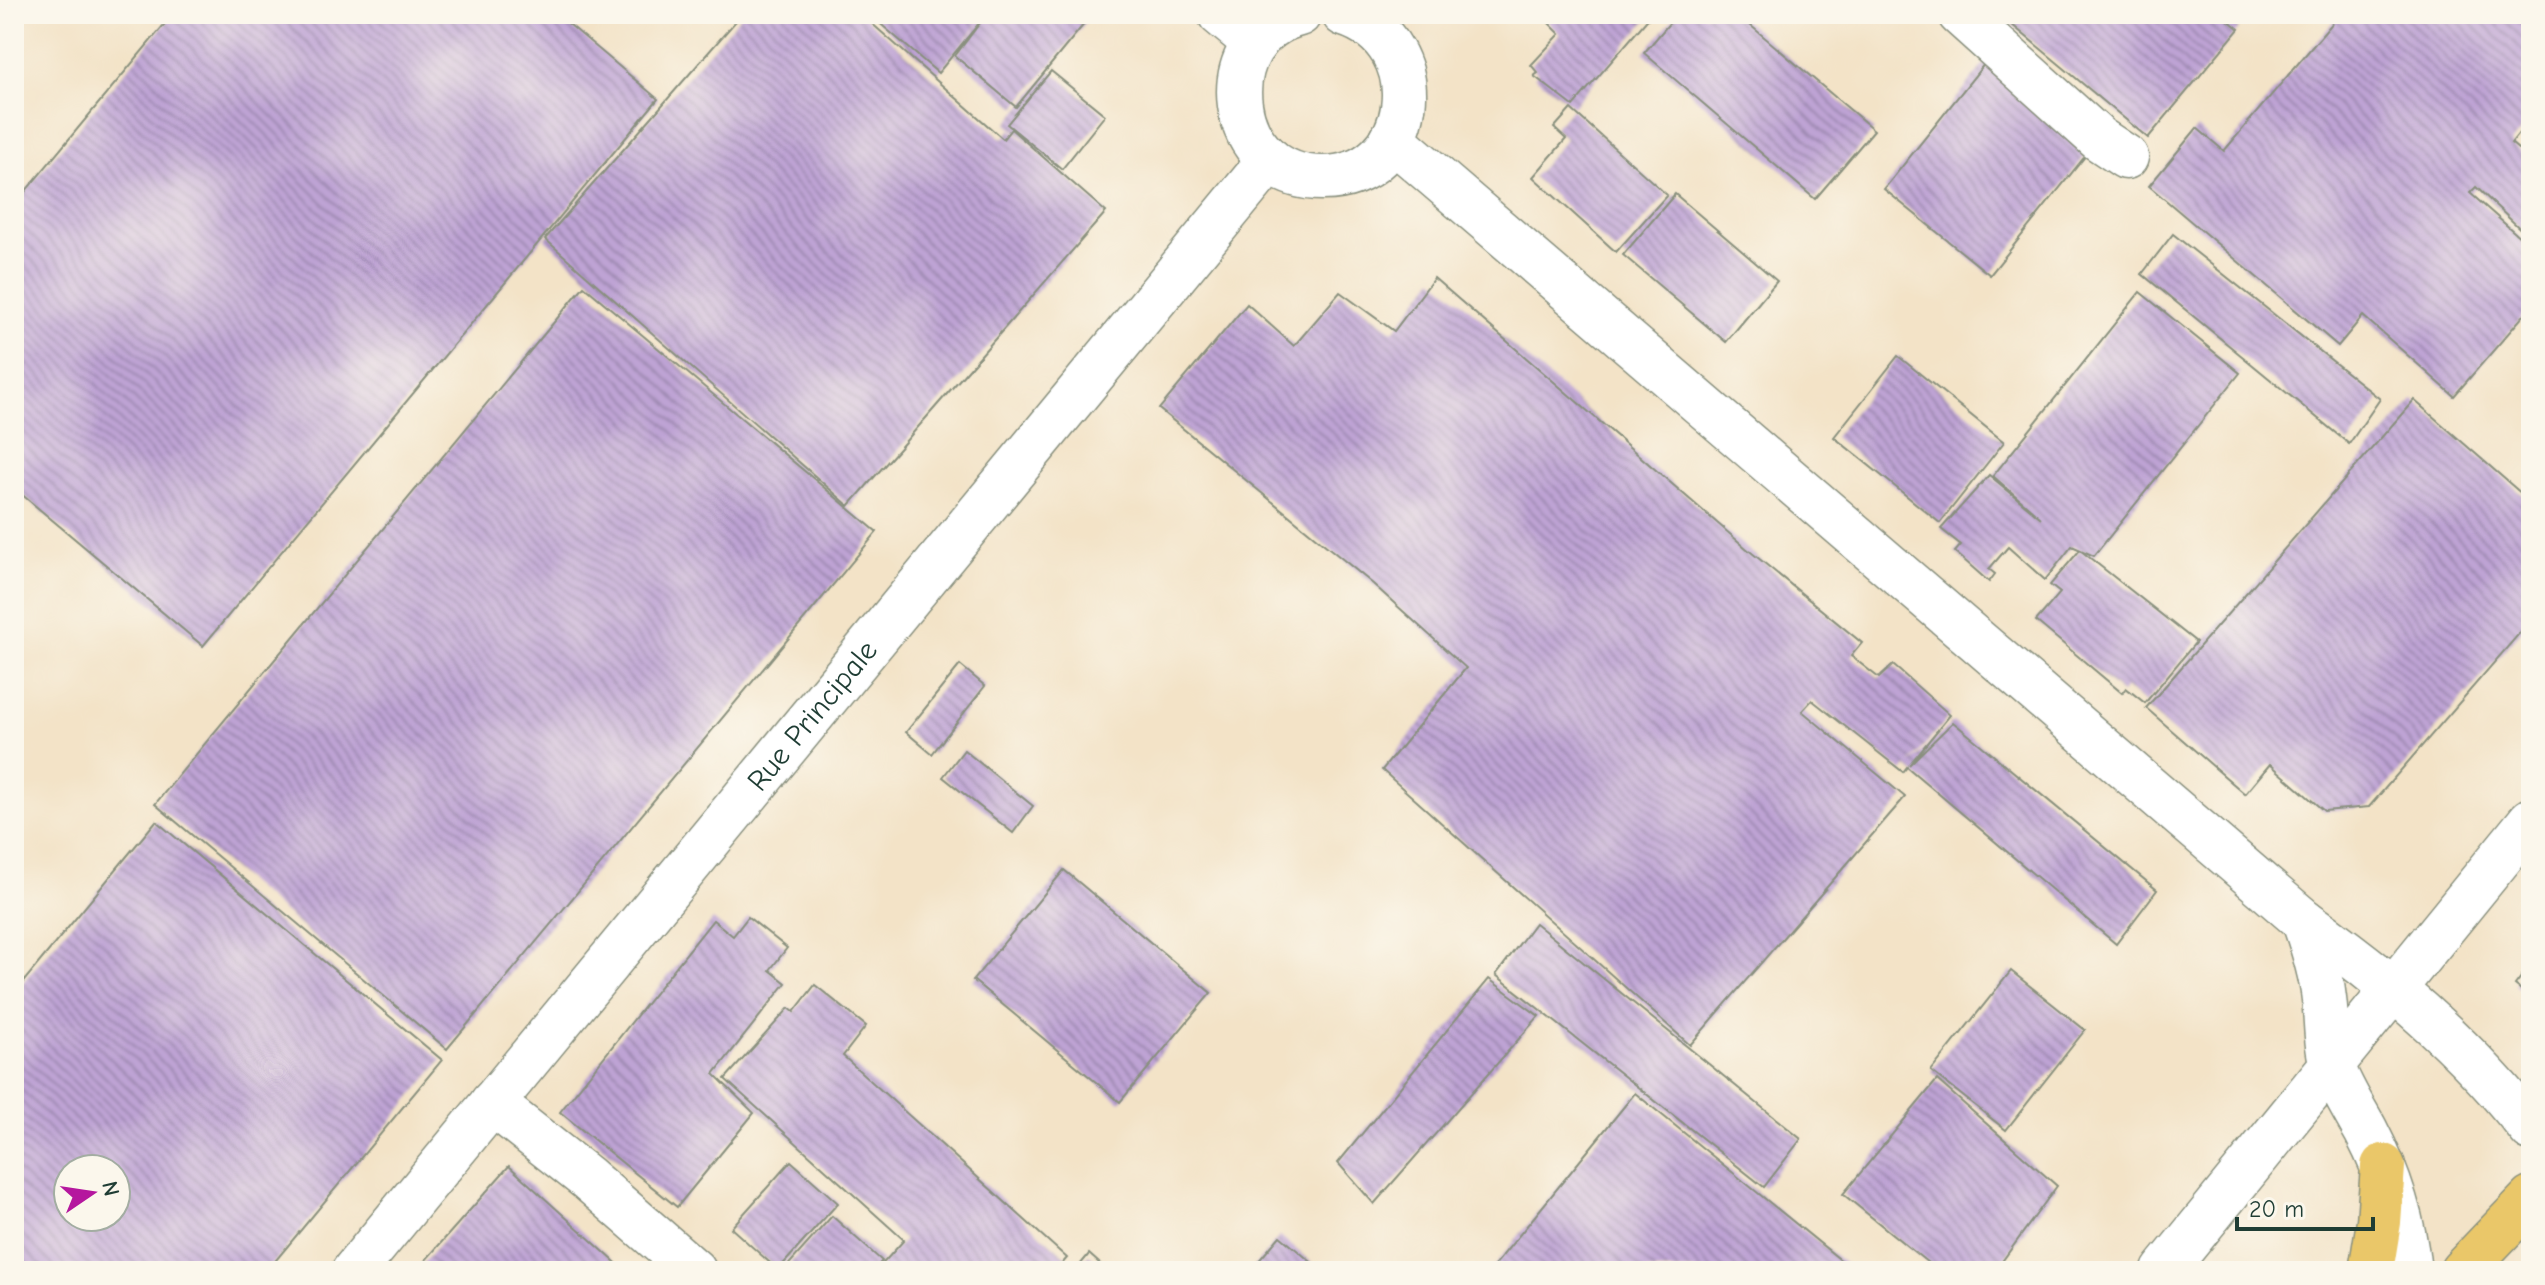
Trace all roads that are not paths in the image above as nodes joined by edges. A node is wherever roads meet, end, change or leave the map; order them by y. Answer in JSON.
{"nodes":[{"id":1,"x":1220,"y":14,"type":"edge"},
{"id":2,"x":1299,"y":14,"type":"edge"},
{"id":3,"x":1960,"y":14,"type":"edge"},
{"id":4,"x":1369,"y":19,"type":"edge"},
{"id":5,"x":1255,"y":43,"type":"junction"},
{"id":6,"x":1392,"y":139,"type":"junction"},
{"id":7,"x":2126,"y":157,"type":"dead end"},
{"id":8,"x":1270,"y":160,"type":"junction"},
{"id":9,"x":2531,"y":820,"type":"edge"},
{"id":10,"x":2304,"y":921,"type":"junction"},
{"id":11,"x":2393,"y":988,"type":"junction"},
{"id":12,"x":2332,"y":1064,"type":"junction"},
{"id":13,"x":492,"y":1103,"type":"junction"},
{"id":14,"x":2531,"y":1129,"type":"edge"},
{"id":15,"x":2383,"y":1166,"type":"junction"},
{"id":16,"x":2531,"y":1199,"type":"edge"},
{"id":17,"x":354,"y":1271,"type":"edge"},
{"id":18,"x":694,"y":1271,"type":"edge"},
{"id":19,"x":2164,"y":1271,"type":"edge"},
{"id":20,"x":2371,"y":1271,"type":"edge"},
{"id":21,"x":2409,"y":1271,"type":"edge"},
{"id":22,"x":2462,"y":1271,"type":"edge"}],
"edges":[{"from":1,"to":5,"type":"street"},
{"from":2,"to":5,"type":"street"},
{"from":3,"to":7,"type":"street"},
{"from":4,"to":6,"type":"street"},
{"from":5,"to":8,"type":"street"},
{"from":6,"to":8,"type":"street"},
{"from":6,"to":10,"type":"street"},
{"from":8,"to":13,"type":"street","name":"Rue Principale"},
{"from":9,"to":11,"type":"street"},
{"from":10,"to":11,"type":"street"},
{"from":10,"to":12,"type":"street"},
{"from":11,"to":12,"type":"street"},
{"from":11,"to":14,"type":"street"},
{"from":12,"to":15,"type":"street"},
{"from":12,"to":19,"type":"street"},
{"from":13,"to":17,"type":"street","name":"Rue Principale"},
{"from":13,"to":18,"type":"street"},
{"from":15,"to":20,"type":"main road"},
{"from":15,"to":21,"type":"street"},
{"from":16,"to":22,"type":"main road"}]}
